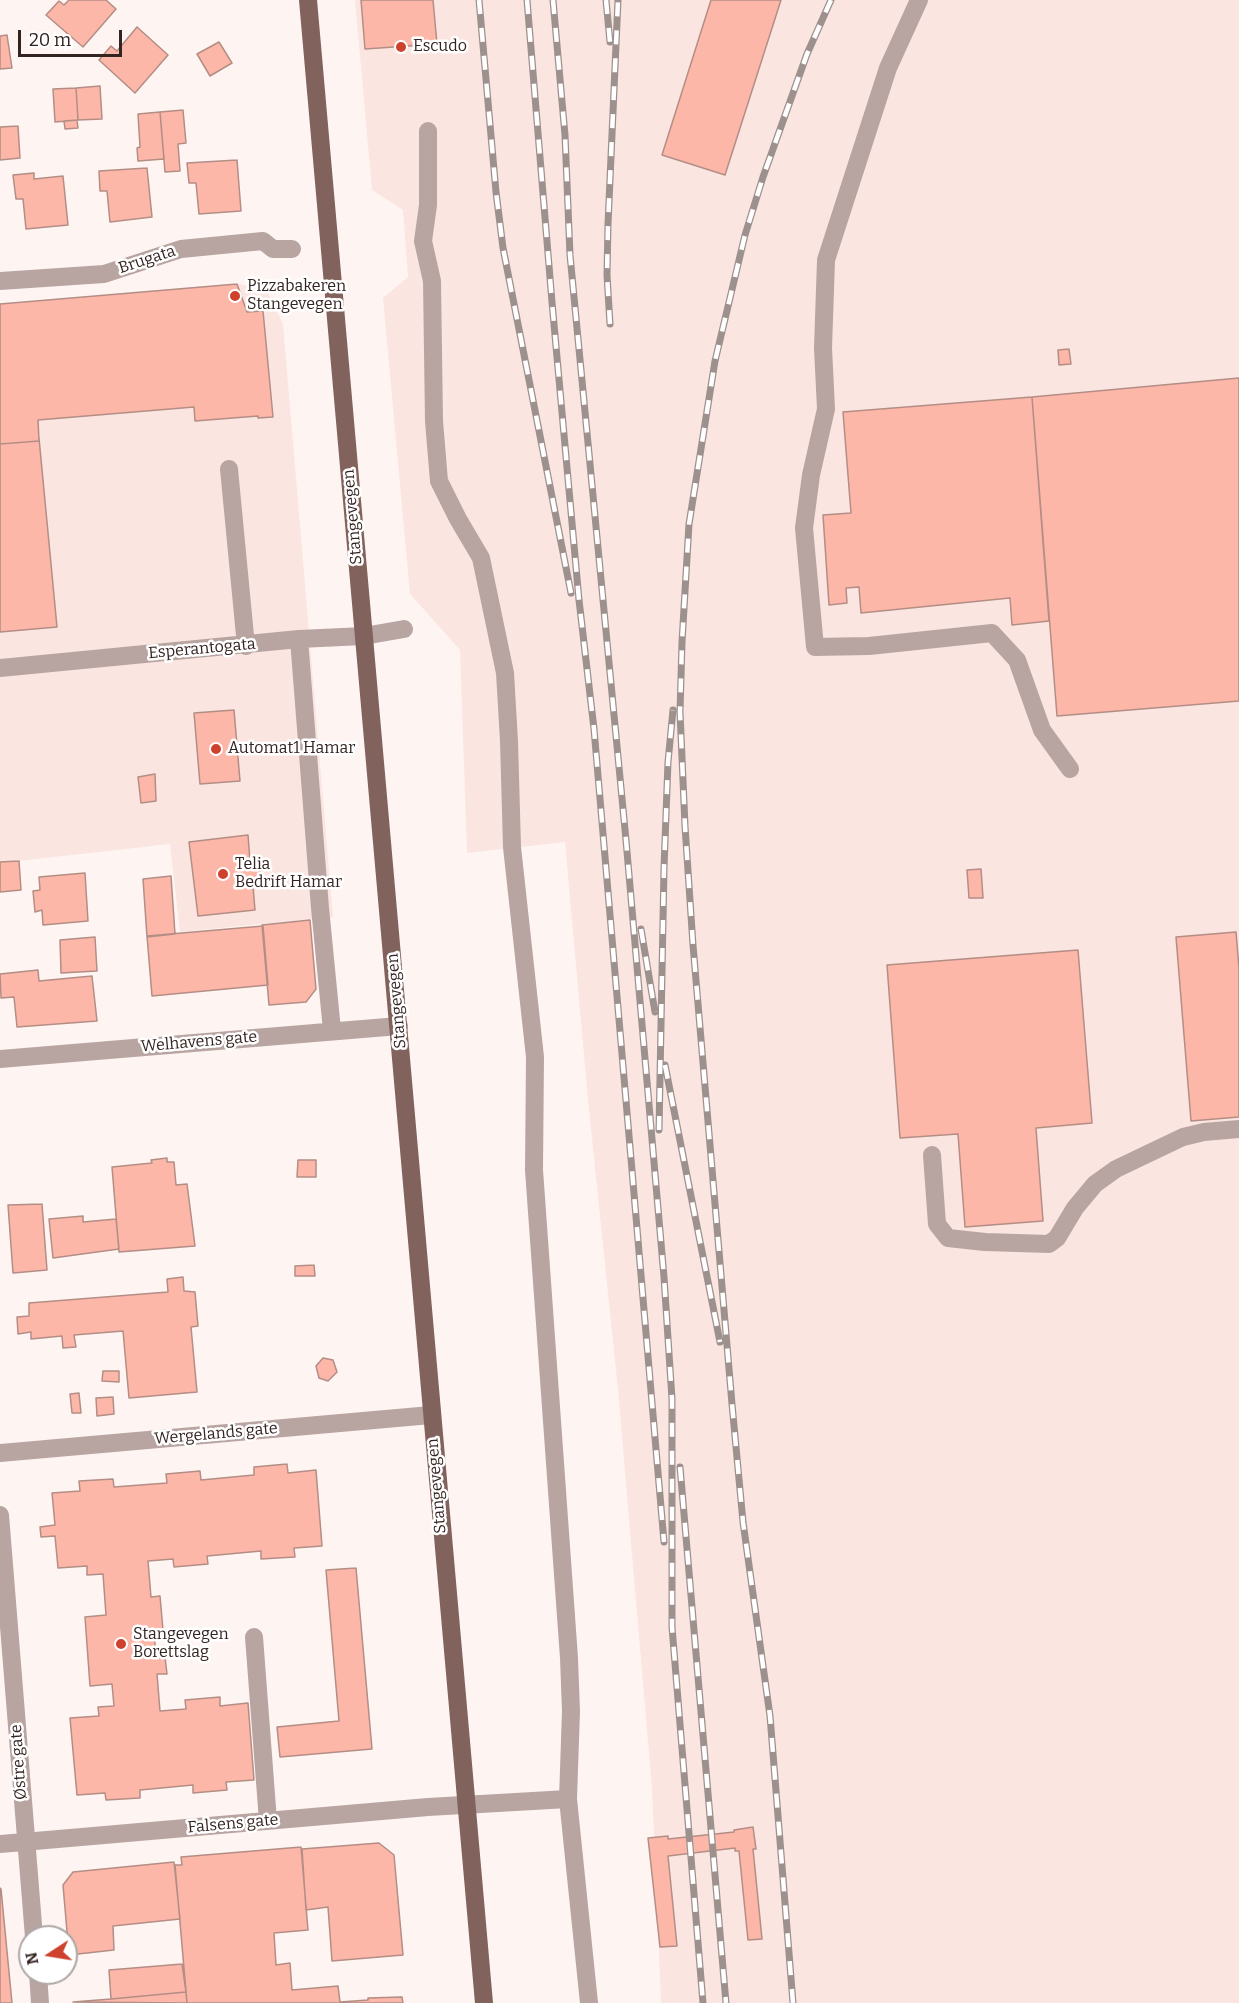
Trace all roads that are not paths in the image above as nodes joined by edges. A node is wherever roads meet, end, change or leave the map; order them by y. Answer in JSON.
{"nodes":[{"id":1,"x":308,"y":0,"type":"edge"},
{"id":2,"x":919,"y":0,"type":"edge"},
{"id":3,"x":428,"y":131,"type":"dead end"},
{"id":4,"x":292,"y":249,"type":"dead end"},
{"id":5,"x":0,"y":280,"type":"edge"},
{"id":6,"x":229,"y":469,"type":"dead end"},
{"id":7,"x":404,"y":629,"type":"dead end"},
{"id":8,"x":364,"y":636,"type":"junction"},
{"id":9,"x":299,"y":639,"type":"junction"},
{"id":10,"x":246,"y":645,"type":"junction"},
{"id":11,"x":0,"y":668,"type":"edge"},
{"id":12,"x":1070,"y":769,"type":"dead end"},
{"id":13,"x":399,"y":1026,"type":"junction"},
{"id":14,"x":332,"y":1030,"type":"junction"},
{"id":15,"x":0,"y":1059,"type":"edge"},
{"id":16,"x":1239,"y":1129,"type":"edge"},
{"id":17,"x":933,"y":1155,"type":"dead end"},
{"id":18,"x":431,"y":1415,"type":"junction"},
{"id":19,"x":0,"y":1453,"type":"edge"},
{"id":20,"x":0,"y":1515,"type":"edge"},
{"id":21,"x":254,"y":1637,"type":"dead end"},
{"id":22,"x":568,"y":1799,"type":"junction"},
{"id":23,"x":466,"y":1805,"type":"junction"},
{"id":24,"x":268,"y":1821,"type":"junction"},
{"id":25,"x":26,"y":1842,"type":"junction"},
{"id":26,"x":0,"y":1844,"type":"edge"},
{"id":27,"x":33,"y":1925,"type":"edge"},
{"id":28,"x":39,"y":1985,"type":"edge"},
{"id":29,"x":40,"y":2003,"type":"edge"},
{"id":30,"x":484,"y":2003,"type":"edge"},
{"id":31,"x":590,"y":2003,"type":"edge"}],
"edges":[{"from":1,"to":8,"type":"main road","name":"Stangevegen"},
{"from":2,"to":12,"type":"street"},
{"from":3,"to":22,"type":"street"},
{"from":4,"to":5,"type":"street","name":"Brugata"},
{"from":6,"to":10,"type":"street"},
{"from":7,"to":8,"type":"street","name":"Esperantogata"},
{"from":8,"to":9,"type":"street","name":"Esperantogata"},
{"from":8,"to":13,"type":"main road","name":"Stangevegen"},
{"from":9,"to":10,"type":"street","name":"Esperantogata"},
{"from":9,"to":14,"type":"street"},
{"from":10,"to":11,"type":"street","name":"Esperantogata"},
{"from":13,"to":14,"type":"street","name":"Welhavens gate"},
{"from":13,"to":18,"type":"main road","name":"Stangevegen"},
{"from":14,"to":15,"type":"street","name":"Welhavens gate"},
{"from":16,"to":17,"type":"street"},
{"from":18,"to":19,"type":"street","name":"Wergelands gate"},
{"from":18,"to":23,"type":"main road","name":"Stangevegen"},
{"from":20,"to":25,"type":"street","name":"Østre gate"},
{"from":21,"to":24,"type":"street"},
{"from":22,"to":23,"type":"street","name":"Falsens gate"},
{"from":22,"to":31,"type":"street"},
{"from":23,"to":24,"type":"street","name":"Falsens gate"},
{"from":23,"to":30,"type":"main road","name":"Stangevegen"},
{"from":24,"to":25,"type":"street","name":"Falsens gate"},
{"from":25,"to":26,"type":"street","name":"Falsens gate"},
{"from":25,"to":27,"type":"street","name":"Østre gate"},
{"from":28,"to":29,"type":"street"}]}
